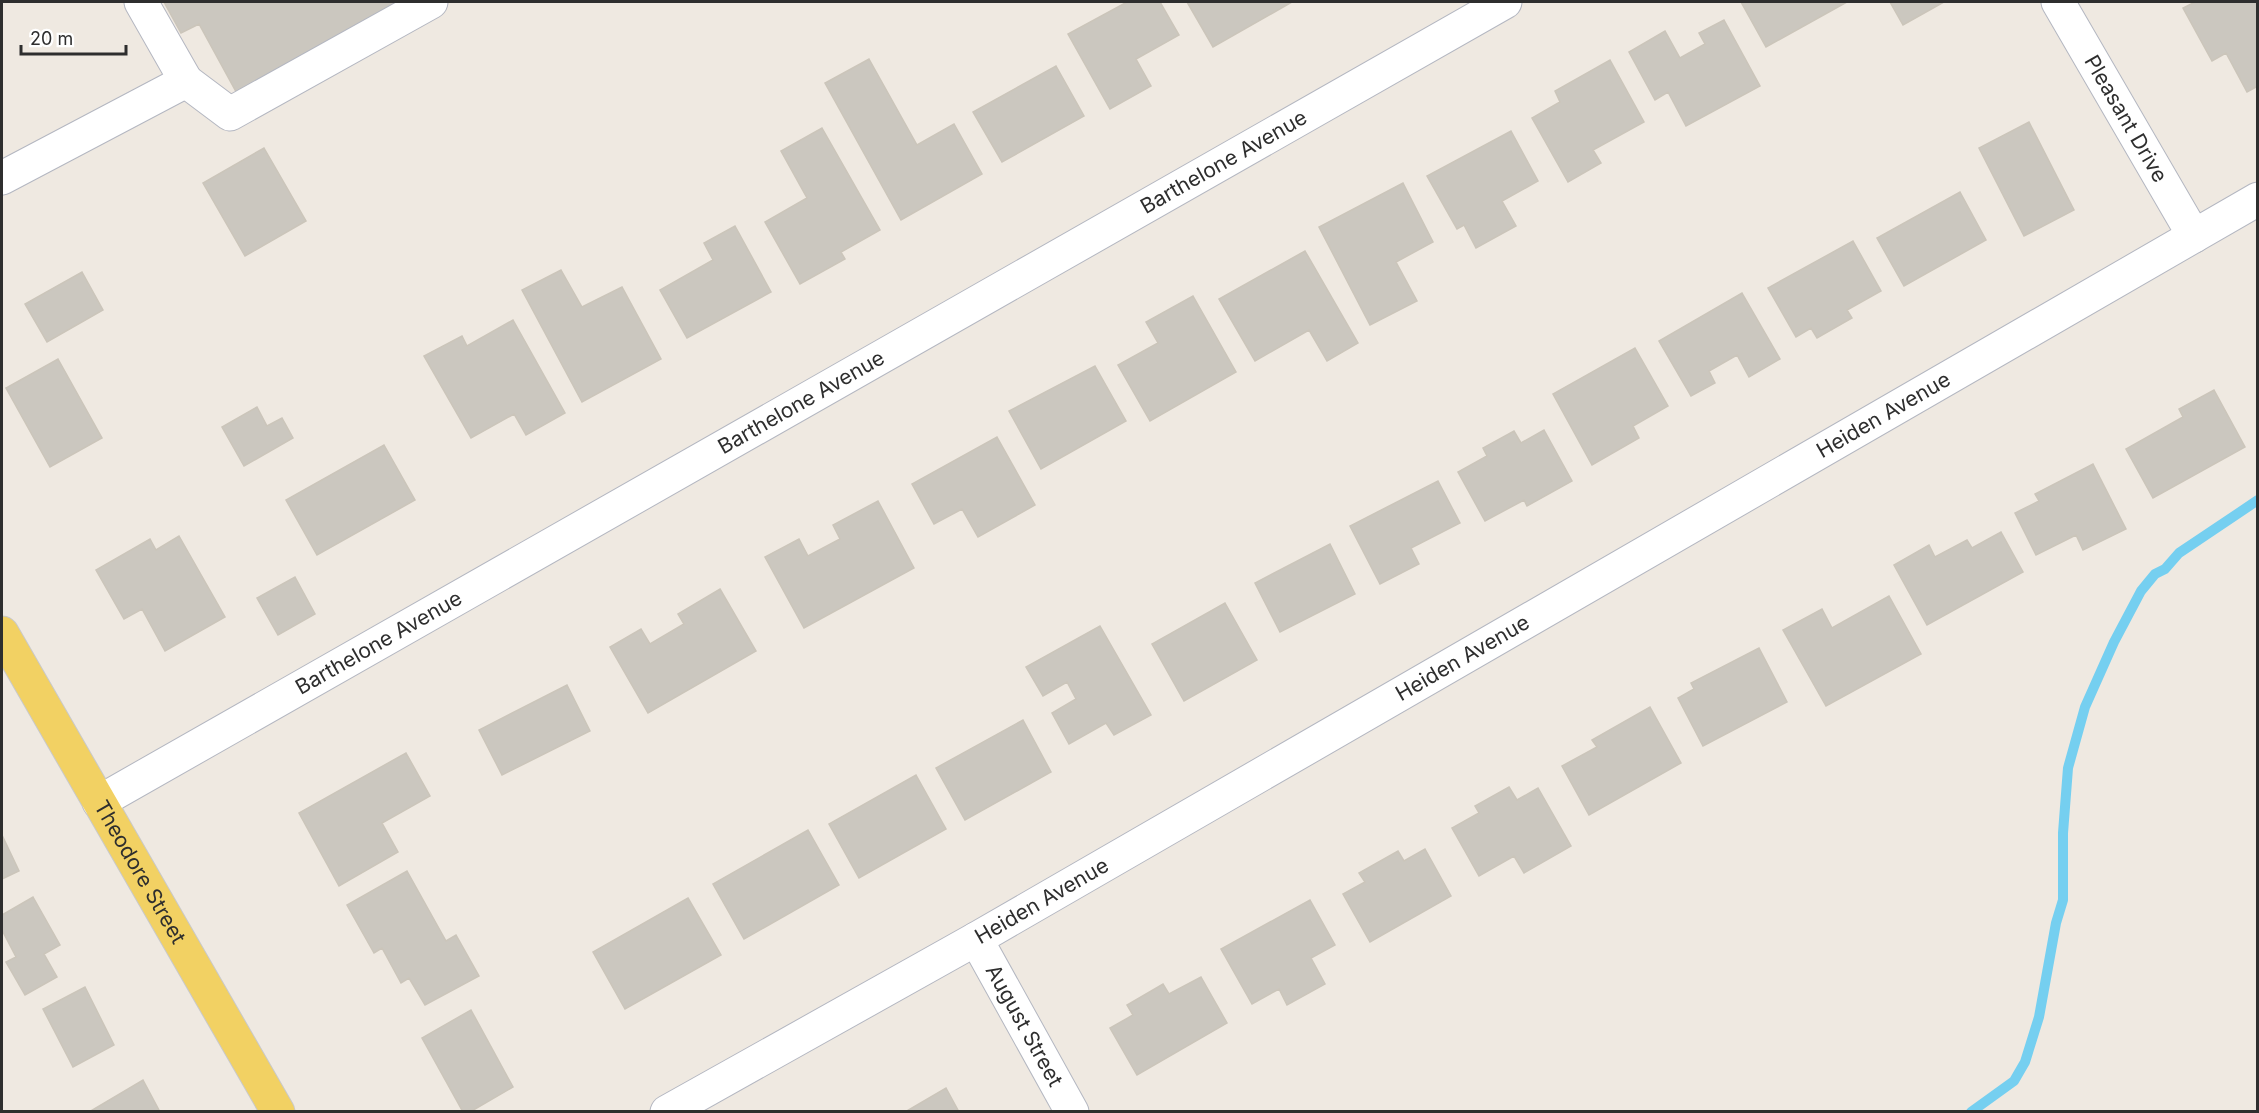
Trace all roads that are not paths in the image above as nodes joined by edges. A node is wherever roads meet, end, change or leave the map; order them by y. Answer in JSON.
{"nodes":[{"id":1,"x":141,"y":2,"type":"edge"},
{"id":2,"x":431,"y":2,"type":"edge"},
{"id":3,"x":1505,"y":2,"type":"edge"},
{"id":4,"x":2058,"y":2,"type":"edge"},
{"id":5,"x":186,"y":81,"type":"junction"},
{"id":6,"x":2,"y":178,"type":"edge"},
{"id":7,"x":2258,"y":200,"type":"edge"},
{"id":8,"x":2194,"y":236,"type":"junction"},
{"id":9,"x":2,"y":633,"type":"edge"},
{"id":10,"x":99,"y":802,"type":"junction"},
{"id":11,"x":976,"y":939,"type":"junction"},
{"id":12,"x":278,"y":1112,"type":"edge"},
{"id":13,"x":667,"y":1112,"type":"edge"},
{"id":14,"x":1072,"y":1112,"type":"edge"}],
"edges":[{"from":1,"to":5,"type":"street"},
{"from":2,"to":5,"type":"street"},
{"from":3,"to":10,"type":"street","name":"Barthelone Avenue"},
{"from":4,"to":8,"type":"street","name":"Pleasant Drive"},
{"from":5,"to":6,"type":"street"},
{"from":7,"to":8,"type":"street","name":"Heiden Avenue"},
{"from":8,"to":11,"type":"street","name":"Heiden Avenue"},
{"from":9,"to":10,"type":"main road","name":"Theodore Street"},
{"from":10,"to":12,"type":"main road","name":"Theodore Street"},
{"from":11,"to":13,"type":"street","name":"Heiden Avenue"},
{"from":11,"to":14,"type":"street","name":"August Street"}]}
